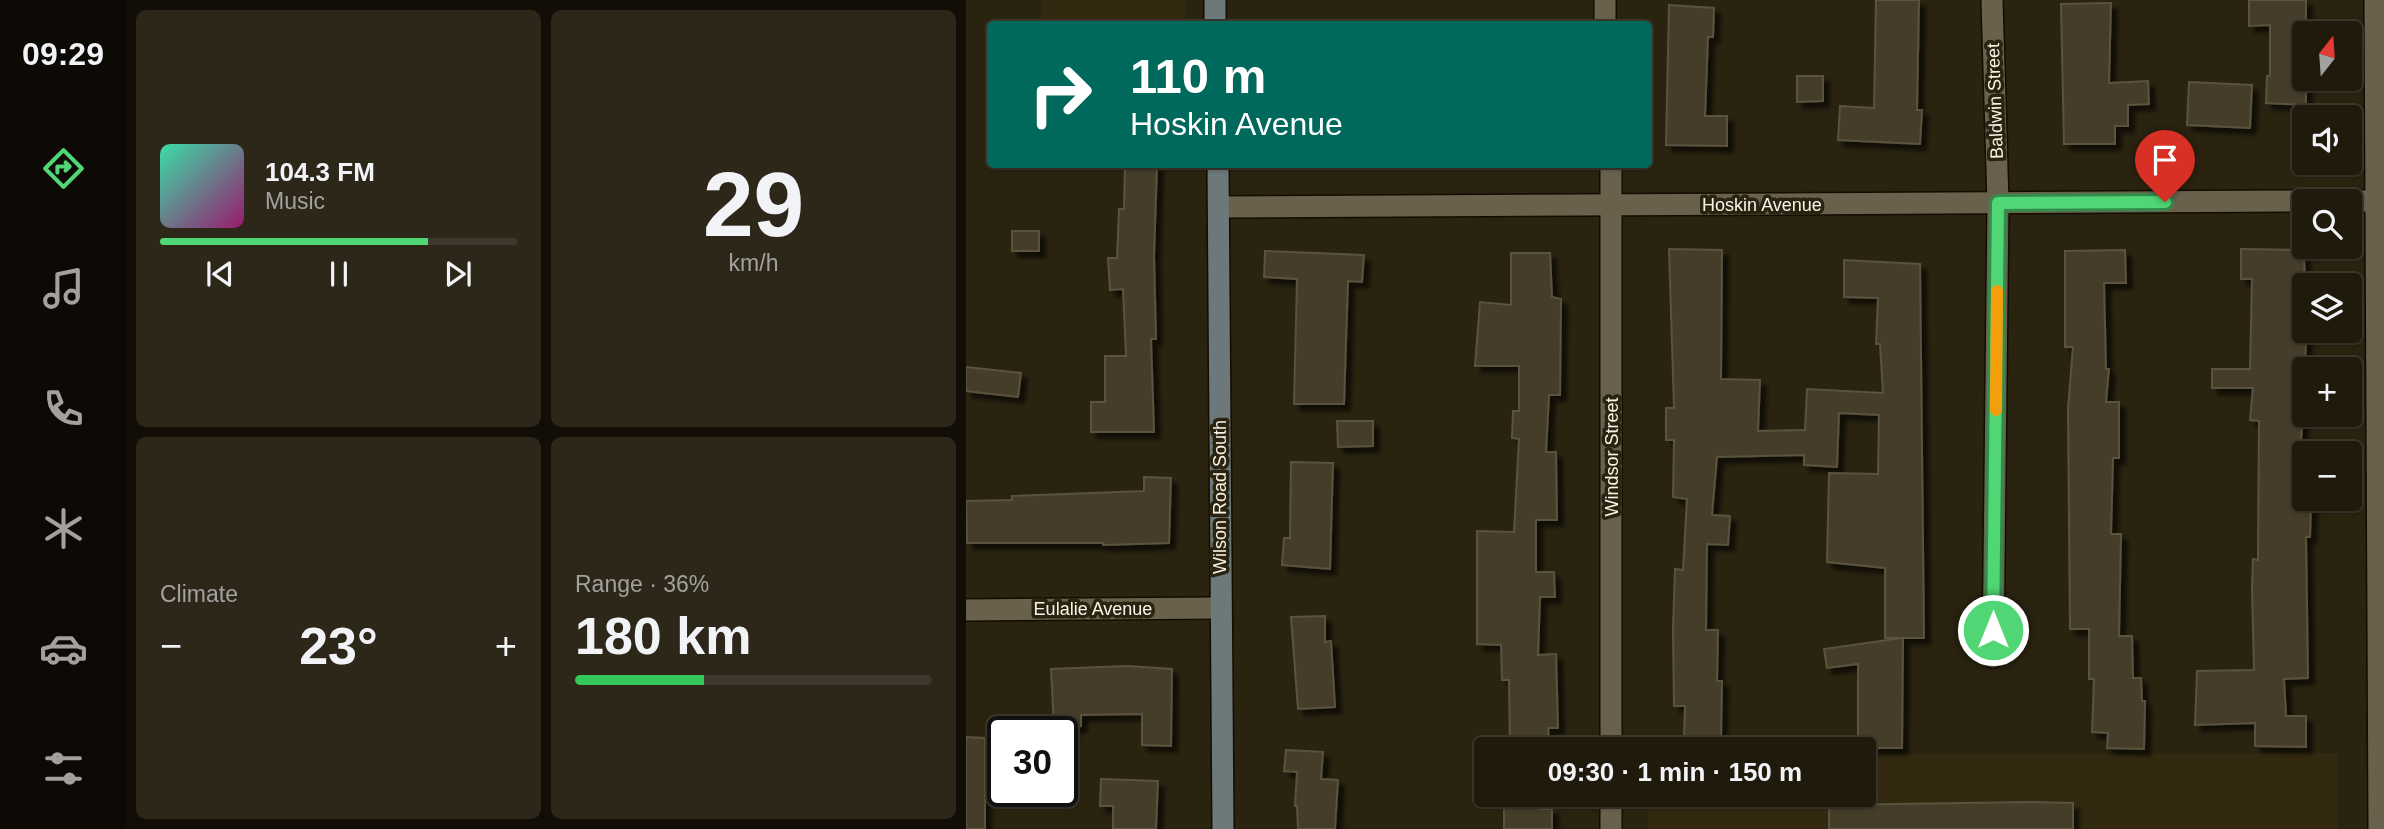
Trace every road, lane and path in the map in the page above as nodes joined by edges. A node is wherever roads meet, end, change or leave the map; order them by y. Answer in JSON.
{"nodes":[{"id":1,"x":1215,"y":0,"type":"edge"},
{"id":2,"x":1605,"y":0,"type":"edge"},
{"id":3,"x":1992,"y":0,"type":"edge"},
{"id":4,"x":2375,"y":0,"type":"edge"},
{"id":5,"x":1216,"y":21,"type":"edge"},
{"id":6,"x":1605,"y":21,"type":"edge"},
{"id":7,"x":1218,"y":168,"type":"edge"},
{"id":8,"x":1611,"y":168,"type":"edge"},
{"id":9,"x":2292,"y":201,"type":"edge"},
{"id":10,"x":2362,"y":201,"type":"edge"},
{"id":11,"x":2381,"y":201,"type":"edge"},
{"id":12,"x":1998,"y":203,"type":"junction"},
{"id":13,"x":1612,"y":206,"type":"junction"},
{"id":14,"x":1219,"y":207,"type":"junction"},
{"id":15,"x":1221,"y":608,"type":"junction"},
{"id":16,"x":966,"y":610,"type":"edge"},
{"id":17,"x":1993,"y":657,"type":"dead end"},
{"id":18,"x":1611,"y":737,"type":"edge"},
{"id":19,"x":1611,"y":807,"type":"edge"},
{"id":20,"x":1223,"y":829,"type":"edge"},
{"id":21,"x":1611,"y":829,"type":"edge"},
{"id":22,"x":2379,"y":829,"type":"edge"}],
"edges":[{"from":1,"to":5,"type":"main road"},
{"from":2,"to":6,"type":"street"},
{"from":3,"to":12,"type":"street","name":"Baldwin Street"},
{"from":4,"to":11,"type":"street"},
{"from":7,"to":14,"type":"main road","name":"Wilson Road South"},
{"from":8,"to":13,"type":"street","name":"Windsor Street"},
{"from":9,"to":12,"type":"street","name":"Hoskin Avenue"},
{"from":10,"to":11,"type":"street"},
{"from":11,"to":22,"type":"street"},
{"from":12,"to":13,"type":"street","name":"Hoskin Avenue"},
{"from":12,"to":17,"type":"street","name":"Baldwin Street"},
{"from":13,"to":14,"type":"street","name":"Hoskin Avenue"},
{"from":13,"to":18,"type":"street","name":"Windsor Street"},
{"from":14,"to":15,"type":"main road","name":"Wilson Road South"},
{"from":15,"to":16,"type":"street","name":"Eulalie Avenue"},
{"from":15,"to":20,"type":"main road","name":"Wilson Road South"},
{"from":19,"to":21,"type":"street"}]}
